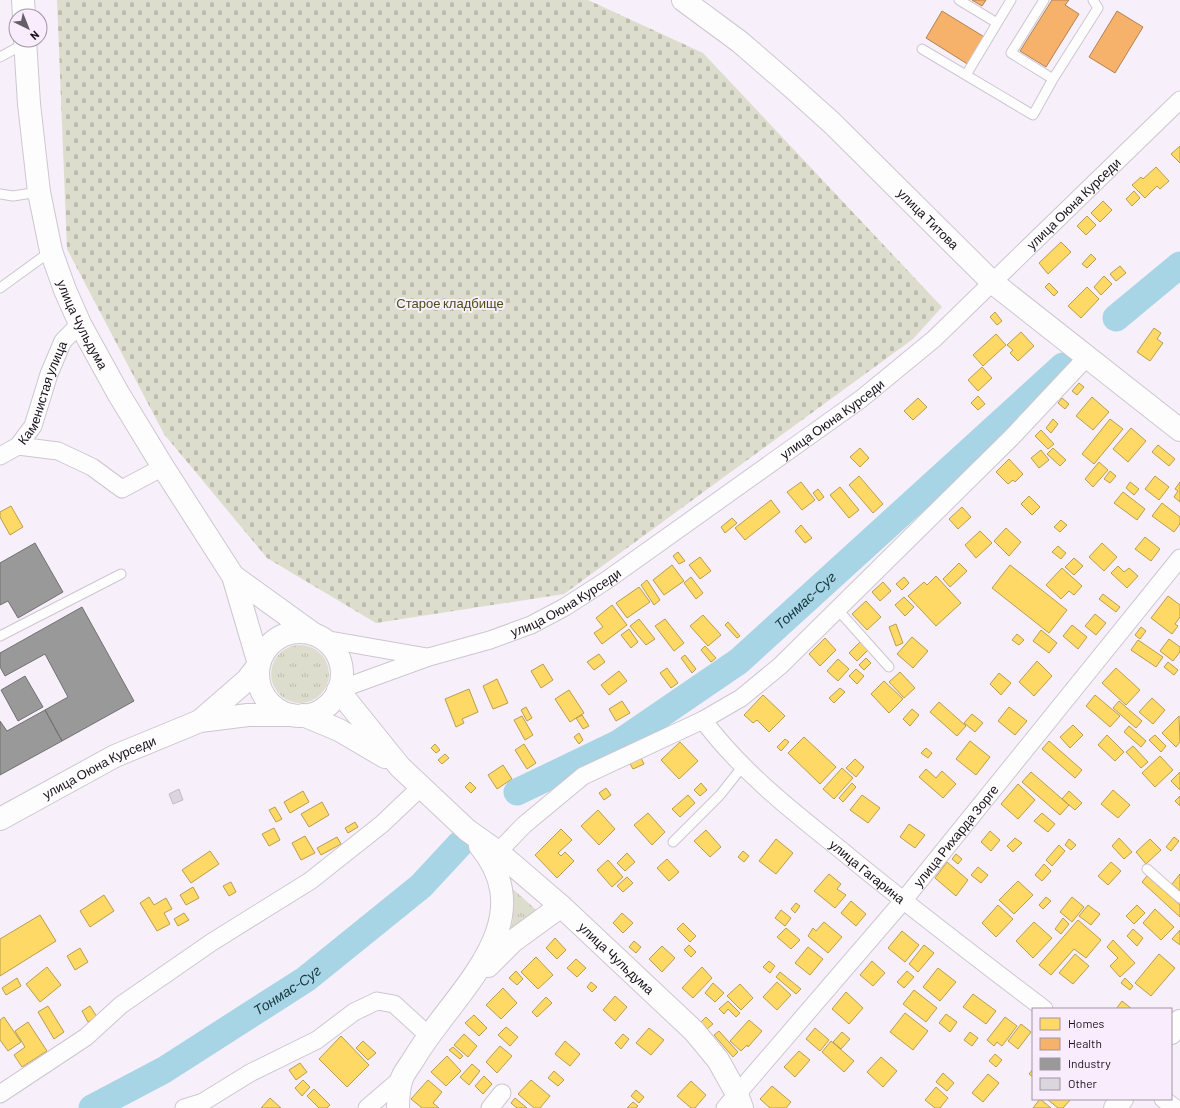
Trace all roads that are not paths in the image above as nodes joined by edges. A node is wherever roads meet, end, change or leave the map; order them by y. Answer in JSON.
{"nodes":[{"id":1,"x":960,"y":0,"type":"edge"},
{"id":2,"x":1011,"y":0,"type":"edge"},
{"id":3,"x":1044,"y":0,"type":"edge"},
{"id":4,"x":1093,"y":0,"type":"edge"},
{"id":5,"x":687,"y":1,"type":"edge"},
{"id":6,"x":997,"y":23,"type":"junction"},
{"id":7,"x":15,"y":48,"type":"edge"},
{"id":8,"x":25,"y":48,"type":"edge"},
{"id":9,"x":922,"y":49,"type":"dead end"},
{"id":10,"x":0,"y":57,"type":"edge"},
{"id":11,"x":966,"y":75,"type":"junction"},
{"id":12,"x":1053,"y":79,"type":"junction"},
{"id":13,"x":1180,"y":100,"type":"edge"},
{"id":14,"x":39,"y":192,"type":"junction"},
{"id":15,"x":0,"y":194,"type":"edge"},
{"id":16,"x":51,"y":252,"type":"junction"},
{"id":17,"x":992,"y":282,"type":"junction"},
{"id":18,"x":0,"y":288,"type":"edge"},
{"id":19,"x":80,"y":324,"type":"junction"},
{"id":20,"x":1087,"y":357,"type":"junction"},
{"id":21,"x":1180,"y":430,"type":"edge"},
{"id":22,"x":18,"y":446,"type":"junction"},
{"id":23,"x":0,"y":456,"type":"edge"},
{"id":24,"x":163,"y":467,"type":"junction"},
{"id":25,"x":1180,"y":558,"type":"edge"},
{"id":26,"x":121,"y":574,"type":"dead end"},
{"id":27,"x":233,"y":576,"type":"junction"},
{"id":28,"x":838,"y":610,"type":"junction"},
{"id":29,"x":0,"y":636,"type":"edge"},
{"id":30,"x":318,"y":636,"type":"junction"},
{"id":31,"x":429,"y":657,"type":"junction"},
{"id":32,"x":259,"y":665,"type":"junction"},
{"id":33,"x":889,"y":666,"type":"dead end"},
{"id":34,"x":338,"y":690,"type":"junction"},
{"id":35,"x":297,"y":715,"type":"junction"},
{"id":36,"x":703,"y":720,"type":"junction"},
{"id":37,"x":200,"y":721,"type":"junction"},
{"id":38,"x":743,"y":766,"type":"junction"},
{"id":39,"x":400,"y":767,"type":"junction"},
{"id":40,"x":421,"y":787,"type":"junction"},
{"id":41,"x":0,"y":819,"type":"edge"},
{"id":42,"x":467,"y":830,"type":"junction"},
{"id":43,"x":674,"y":842,"type":"dead end"},
{"id":44,"x":498,"y":852,"type":"junction"},
{"id":45,"x":1148,"y":869,"type":"dead end"},
{"id":46,"x":1180,"y":898,"type":"edge"},
{"id":47,"x":903,"y":901,"type":"junction"},
{"id":48,"x":561,"y":906,"type":"junction"},
{"id":49,"x":464,"y":989,"type":"junction"},
{"id":50,"x":1043,"y":1008,"type":"edge"},
{"id":51,"x":1180,"y":1021,"type":"edge"},
{"id":52,"x":1172,"y":1032,"type":"edge"},
{"id":53,"x":428,"y":1035,"type":"junction"},
{"id":54,"x":402,"y":1078,"type":"junction"},
{"id":55,"x":502,"y":1093,"type":"dead end"},
{"id":56,"x":0,"y":1094,"type":"edge"},
{"id":57,"x":1121,"y":1100,"type":"edge"},
{"id":58,"x":1164,"y":1100,"type":"edge"},
{"id":59,"x":735,"y":1103,"type":"edge"},
{"id":60,"x":184,"y":1108,"type":"edge"},
{"id":61,"x":367,"y":1108,"type":"edge"},
{"id":62,"x":398,"y":1108,"type":"edge"},
{"id":63,"x":490,"y":1108,"type":"edge"},
{"id":64,"x":1115,"y":1108,"type":"edge"},
{"id":65,"x":1175,"y":1108,"type":"edge"}],
"edges":[{"from":1,"to":6,"type":"lane"},
{"from":2,"to":6,"type":"lane"},
{"from":3,"to":12,"type":"lane"},
{"from":4,"to":12,"type":"lane"},
{"from":5,"to":17,"type":"main road","name":"улица Титова"},
{"from":6,"to":11,"type":"lane"},
{"from":7,"to":10,"type":"lane"},
{"from":8,"to":14,"type":"main road","name":"улица Чульдума"},
{"from":9,"to":11,"type":"lane"},
{"from":11,"to":12,"type":"lane"},
{"from":13,"to":17,"type":"street","name":"улица Оюна Курседи"},
{"from":14,"to":15,"type":"lane"},
{"from":14,"to":16,"type":"main road","name":"улица Чульдума"},
{"from":16,"to":18,"type":"lane"},
{"from":16,"to":19,"type":"main road","name":"улица Чульдума"},
{"from":17,"to":20,"type":"main road","name":"улица Титова"},
{"from":17,"to":31,"type":"street","name":"улица Оюна Курседи"},
{"from":19,"to":22,"type":"street","name":"Каменистая улица"},
{"from":19,"to":24,"type":"main road","name":"улица Чульдума"},
{"from":20,"to":21,"type":"main road","name":"улица Титова"},
{"from":20,"to":28,"type":"street"},
{"from":22,"to":23,"type":"street","name":"Каменистая улица"},
{"from":22,"to":24,"type":"street"},
{"from":24,"to":27,"type":"main road","name":"улица Чульдума"},
{"from":25,"to":47,"type":"street","name":"улица Рихарда Зорге"},
{"from":26,"to":29,"type":"lane"},
{"from":27,"to":30,"type":"main road","name":"улица Чульдума"},
{"from":27,"to":32,"type":"main road","name":"улица Чульдума"},
{"from":28,"to":33,"type":"lane"},
{"from":28,"to":36,"type":"street"},
{"from":30,"to":31,"type":"street","name":"улица Оюна Курседи"},
{"from":30,"to":32,"type":"main road"},
{"from":30,"to":34,"type":"main road"},
{"from":31,"to":34,"type":"street","name":"улица Оюна Курседи"},
{"from":32,"to":35,"type":"main road"},
{"from":32,"to":37,"type":"main road","name":"улица Оюна Курседи"},
{"from":34,"to":35,"type":"main road"},
{"from":34,"to":39,"type":"main road","name":"улица Чульдума"},
{"from":35,"to":37,"type":"main road","name":"улица Оюна Курседи"},
{"from":35,"to":39,"type":"main road","name":"улица Чульдума"},
{"from":36,"to":38,"type":"street","name":"улица Гагарина"},
{"from":36,"to":44,"type":"street"},
{"from":37,"to":41,"type":"main road","name":"улица Оюна Курседи"},
{"from":38,"to":43,"type":"lane"},
{"from":38,"to":47,"type":"street","name":"улица Гагарина"},
{"from":39,"to":40,"type":"main road","name":"улица Чульдума"},
{"from":40,"to":42,"type":"main road","name":"улица Чульдума"},
{"from":40,"to":56,"type":"street"},
{"from":42,"to":44,"type":"main road","name":"улица Чульдума"},
{"from":42,"to":49,"type":"main road","name":"улица Чульдума"},
{"from":44,"to":48,"type":"main road","name":"улица Чульдума"},
{"from":45,"to":46,"type":"lane"},
{"from":47,"to":50,"type":"street","name":"улица Гагарина"},
{"from":47,"to":59,"type":"street","name":"улица Рихарда Зорге"},
{"from":48,"to":49,"type":"main road"},
{"from":48,"to":59,"type":"main road","name":"улица Чульдума"},
{"from":49,"to":53,"type":"main road","name":"улица Чульдума"},
{"from":51,"to":52,"type":"main road"},
{"from":53,"to":54,"type":"main road","name":"улица Чульдума"},
{"from":53,"to":60,"type":"street"},
{"from":54,"to":61,"type":"street"},
{"from":54,"to":62,"type":"main road","name":"улица Чульдума"},
{"from":55,"to":63,"type":"street"},
{"from":57,"to":64,"type":"main road"},
{"from":58,"to":65,"type":"street"}]}
